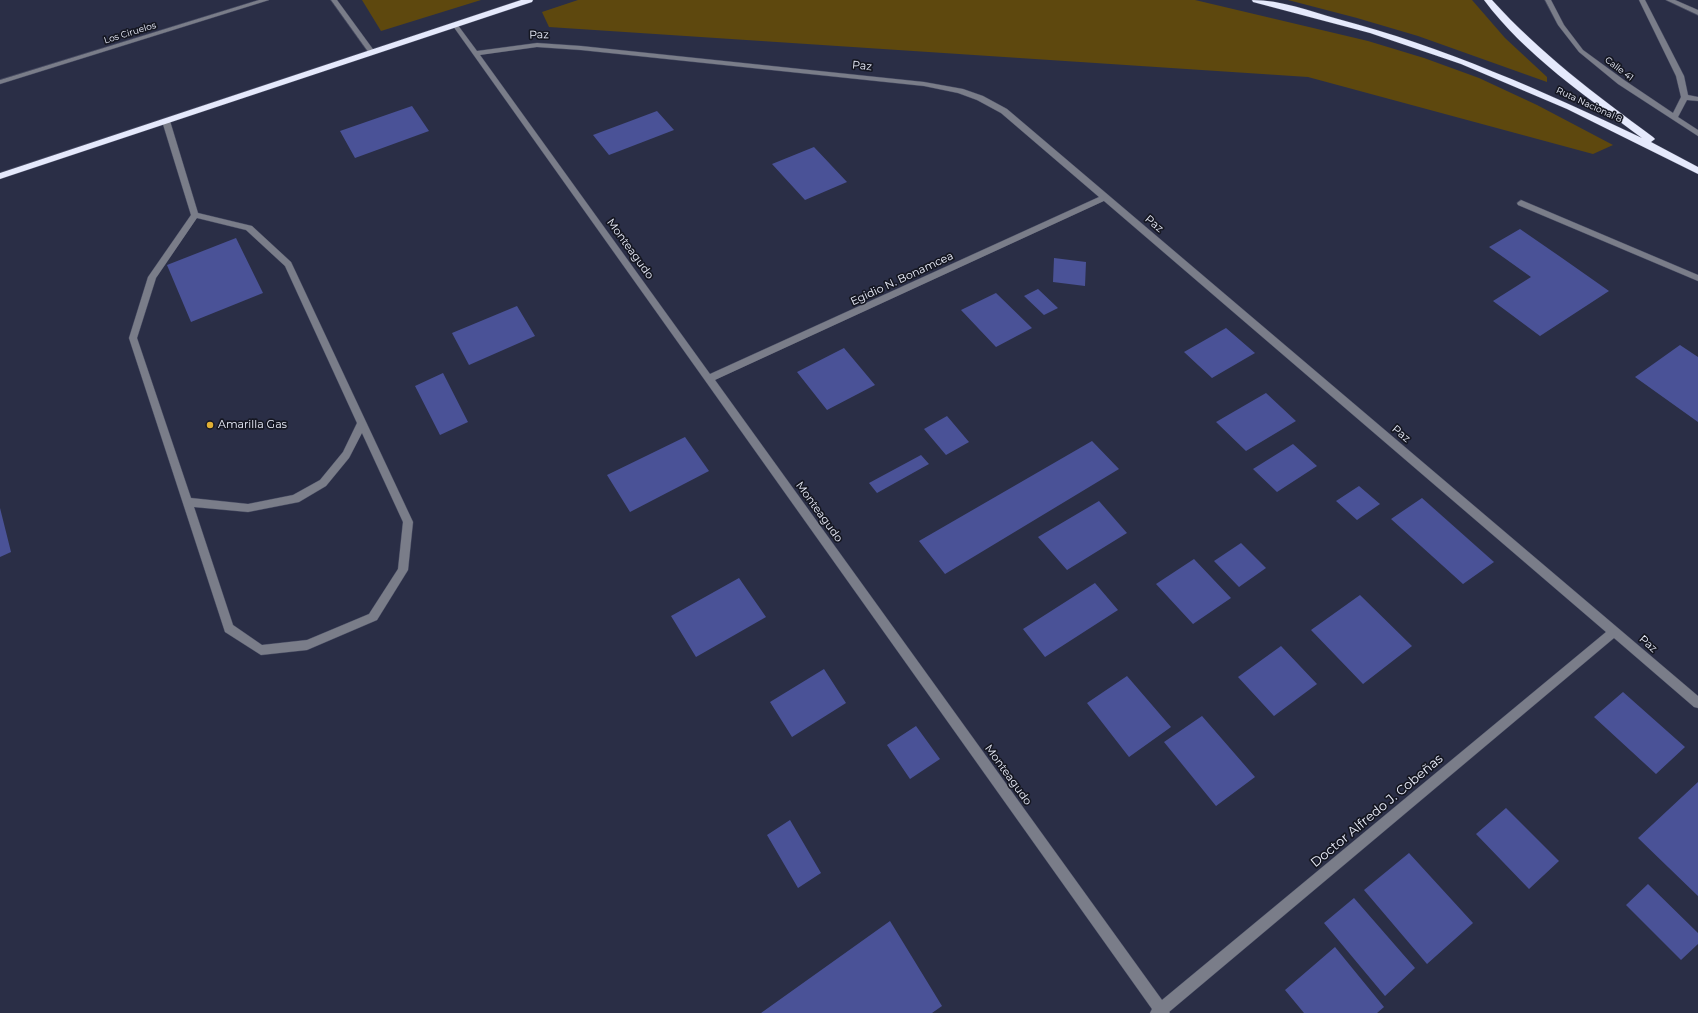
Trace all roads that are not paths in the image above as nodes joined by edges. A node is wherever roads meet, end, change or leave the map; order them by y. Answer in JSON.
{"nodes":[{"id":1,"x":266,"y":0,"type":"edge"},
{"id":2,"x":334,"y":0,"type":"edge"},
{"id":3,"x":529,"y":0,"type":"edge"},
{"id":4,"x":1256,"y":0,"type":"edge"},
{"id":5,"x":1488,"y":0,"type":"edge"},
{"id":6,"x":1548,"y":0,"type":"edge"},
{"id":7,"x":1642,"y":0,"type":"edge"},
{"id":8,"x":1669,"y":0,"type":"edge"},
{"id":9,"x":1698,"y":13,"type":"edge"},
{"id":10,"x":455,"y":25,"type":"junction"},
{"id":11,"x":371,"y":52,"type":"junction"},
{"id":12,"x":474,"y":52,"type":"junction"},
{"id":13,"x":0,"y":82,"type":"edge"},
{"id":14,"x":1685,"y":97,"type":"junction"},
{"id":15,"x":1698,"y":99,"type":"edge"},
{"id":16,"x":1674,"y":118,"type":"junction"},
{"id":17,"x":166,"y":120,"type":"junction"},
{"id":18,"x":1698,"y":134,"type":"edge"},
{"id":19,"x":1677,"y":158,"type":"junction"},
{"id":20,"x":1698,"y":171,"type":"edge"},
{"id":21,"x":0,"y":176,"type":"edge"},
{"id":22,"x":1104,"y":198,"type":"junction"},
{"id":23,"x":1521,"y":203,"type":"dead end"},
{"id":24,"x":194,"y":215,"type":"junction"},
{"id":25,"x":1698,"y":278,"type":"edge"},
{"id":26,"x":709,"y":379,"type":"junction"},
{"id":27,"x":362,"y":422,"type":"junction"},
{"id":28,"x":187,"y":502,"type":"junction"},
{"id":29,"x":1615,"y":632,"type":"junction"},
{"id":30,"x":1698,"y":703,"type":"edge"},
{"id":31,"x":1160,"y":1012,"type":"edge"}],
"edges":[{"from":1,"to":13,"type":"street","name":"Los Ciruelos"},
{"from":2,"to":11,"type":"street"},
{"from":3,"to":10,"type":"highway"},
{"from":4,"to":19,"type":"highway","name":"Ruta Nacional 8"},
{"from":5,"to":19,"type":"highway","name":"Ruta Nacional 8"},
{"from":6,"to":16,"type":"street","name":"Calle 41"},
{"from":7,"to":14,"type":"street"},
{"from":8,"to":9,"type":"street"},
{"from":10,"to":11,"type":"highway"},
{"from":10,"to":12,"type":"street","name":"Monteagudo"},
{"from":11,"to":17,"type":"highway"},
{"from":12,"to":22,"type":"street","name":"Paz"},
{"from":12,"to":26,"type":"street","name":"Monteagudo"},
{"from":14,"to":15,"type":"street"},
{"from":14,"to":16,"type":"street"},
{"from":16,"to":18,"type":"street","name":"Calle 41"},
{"from":17,"to":21,"type":"highway"},
{"from":17,"to":24,"type":"street"},
{"from":19,"to":20,"type":"highway"},
{"from":22,"to":26,"type":"street","name":"Egidio N. Bonamcea"},
{"from":22,"to":29,"type":"street","name":"Paz"},
{"from":23,"to":25,"type":"street"},
{"from":24,"to":27,"type":"street"},
{"from":24,"to":28,"type":"street"},
{"from":26,"to":31,"type":"street","name":"Monteagudo"},
{"from":27,"to":28,"type":"street"},
{"from":27,"to":28,"type":"street"},
{"from":29,"to":30,"type":"street","name":"Paz"},
{"from":29,"to":31,"type":"street","name":"Doctor Alfredo J. Cobeñas"}]}
